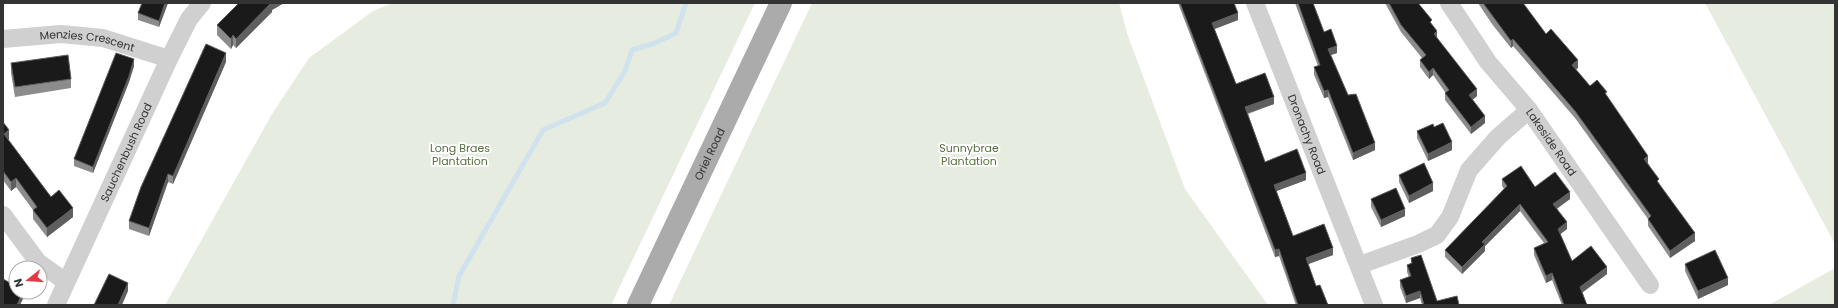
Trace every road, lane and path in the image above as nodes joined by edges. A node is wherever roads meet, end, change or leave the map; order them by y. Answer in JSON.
{"nodes":[{"id":1,"x":202,"y":3,"type":"edge"},
{"id":2,"x":781,"y":3,"type":"edge"},
{"id":3,"x":1255,"y":3,"type":"edge"},
{"id":4,"x":1449,"y":3,"type":"edge"},
{"id":5,"x":3,"y":39,"type":"edge"},
{"id":6,"x":169,"y":59,"type":"junction"},
{"id":7,"x":1529,"y":110,"type":"junction"},
{"id":8,"x":3,"y":215,"type":"edge"},
{"id":9,"x":1360,"y":265,"type":"junction"},
{"id":10,"x":66,"y":282,"type":"junction"},
{"id":11,"x":1650,"y":285,"type":"dead end"},
{"id":12,"x":56,"y":305,"type":"edge"},
{"id":13,"x":638,"y":305,"type":"edge"},
{"id":14,"x":1374,"y":305,"type":"edge"}],
"edges":[{"from":1,"to":6,"type":"street","name":"Sauchenbush Road"},
{"from":2,"to":13,"type":"main road","name":"Oriel Road"},
{"from":3,"to":9,"type":"street","name":"Dronachy Road"},
{"from":4,"to":7,"type":"street","name":"Lakeside Road"},
{"from":5,"to":6,"type":"street","name":"Menzies Crescent"},
{"from":6,"to":10,"type":"street","name":"Sauchenbush Road"},
{"from":7,"to":9,"type":"street"},
{"from":7,"to":11,"type":"street","name":"Lakeside Road"},
{"from":8,"to":10,"type":"street"},
{"from":9,"to":14,"type":"street","name":"Dronachy Road"},
{"from":10,"to":12,"type":"street","name":"Sauchenbush Road"}]}
